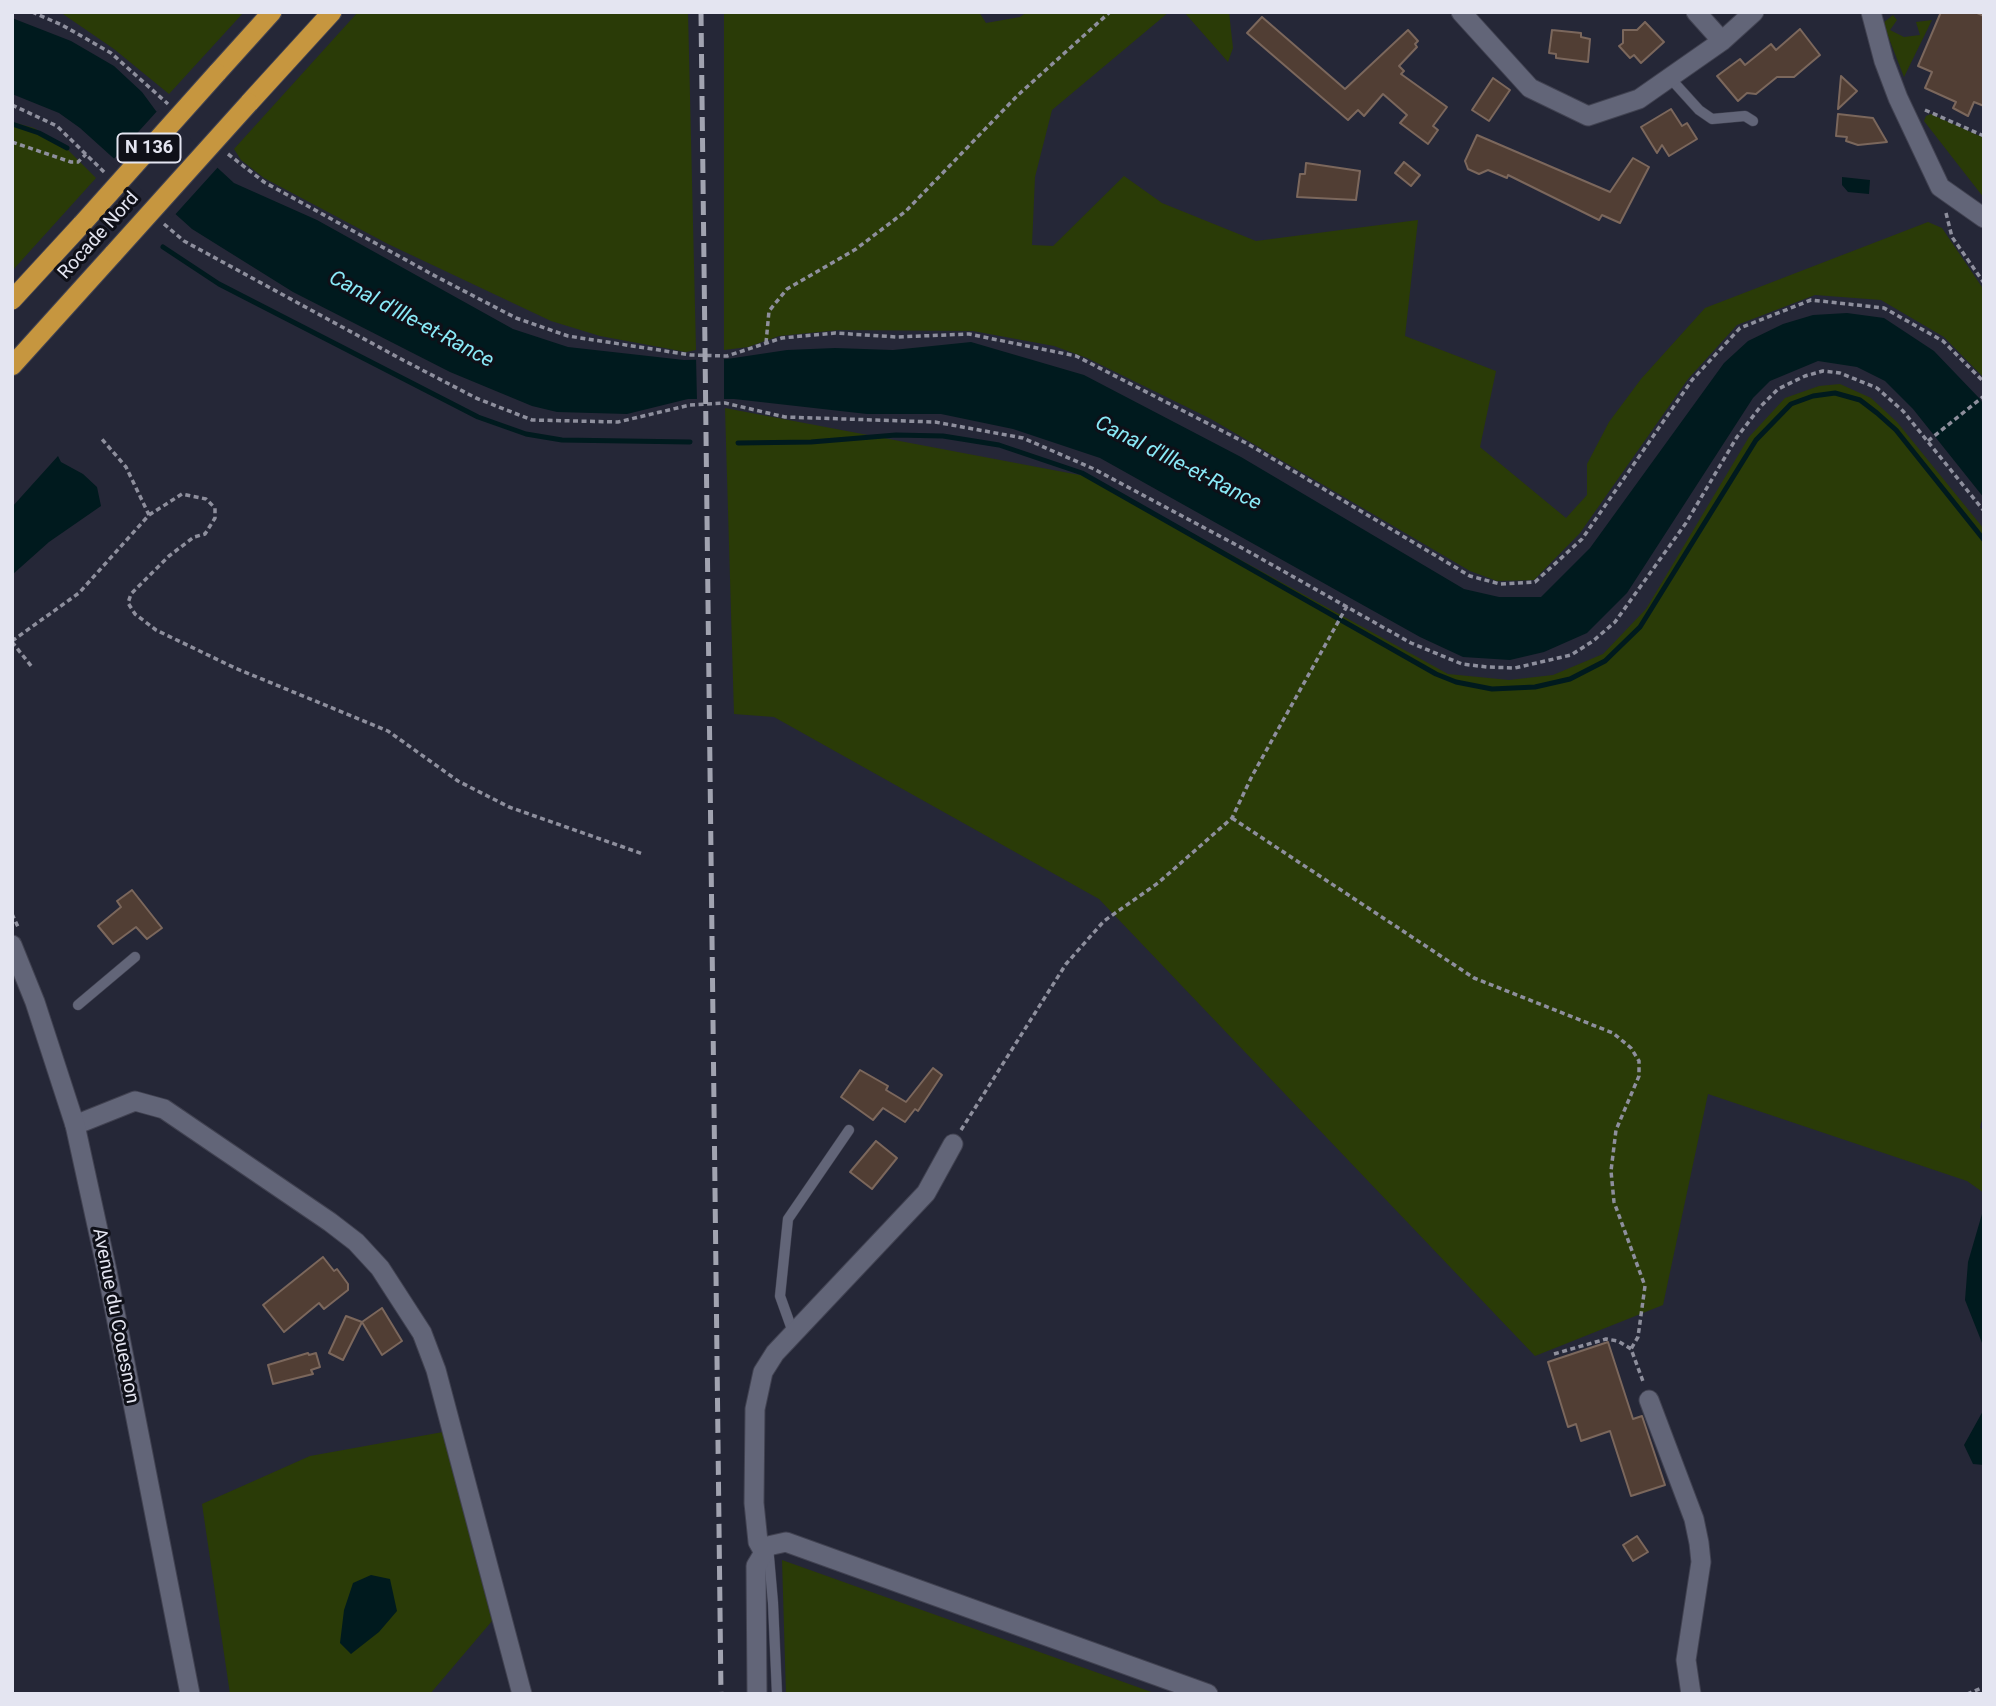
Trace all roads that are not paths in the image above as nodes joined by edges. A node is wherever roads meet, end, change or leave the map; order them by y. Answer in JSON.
{"nodes":[{"id":1,"x":272,"y":12,"type":"edge"},
{"id":2,"x":332,"y":12,"type":"edge"},
{"id":3,"x":1461,"y":12,"type":"edge"},
{"id":4,"x":1696,"y":12,"type":"edge"},
{"id":5,"x":1754,"y":12,"type":"edge"},
{"id":6,"x":1871,"y":12,"type":"edge"},
{"id":7,"x":1721,"y":41,"type":"junction"},
{"id":8,"x":1670,"y":78,"type":"junction"},
{"id":9,"x":1753,"y":121,"type":"dead end"},
{"id":10,"x":1984,"y":218,"type":"edge"},
{"id":11,"x":12,"y":300,"type":"edge"},
{"id":12,"x":12,"y":366,"type":"edge"},
{"id":13,"x":12,"y":946,"type":"edge"},
{"id":14,"x":135,"y":957,"type":"dead end"},
{"id":15,"x":78,"y":1005,"type":"dead end"},
{"id":16,"x":75,"y":1125,"type":"junction"},
{"id":17,"x":849,"y":1130,"type":"dead end"},
{"id":18,"x":953,"y":1144,"type":"road end"},
{"id":19,"x":794,"y":1335,"type":"junction"},
{"id":20,"x":1649,"y":1400,"type":"road end"},
{"id":21,"x":763,"y":1551,"type":"junction"},
{"id":22,"x":190,"y":1694,"type":"edge"},
{"id":23,"x":522,"y":1694,"type":"edge"},
{"id":24,"x":757,"y":1694,"type":"edge"},
{"id":25,"x":777,"y":1694,"type":"edge"},
{"id":26,"x":1208,"y":1694,"type":"edge"},
{"id":27,"x":1691,"y":1694,"type":"edge"}],
"edges":[{"from":1,"to":11,"type":"highway","name":"Rocade Nord","number":"N 136","bridge":true},
{"from":2,"to":12,"type":"highway","name":"Rocade Nord","number":"N 136","bridge":true},
{"from":3,"to":8,"type":"street"},
{"from":4,"to":7,"type":"street"},
{"from":5,"to":7,"type":"street"},
{"from":6,"to":10,"type":"street"},
{"from":7,"to":8,"type":"street"},
{"from":8,"to":9,"type":"lane"},
{"from":13,"to":16,"type":"street","name":"Avenue du Couesnon"},
{"from":14,"to":15,"type":"lane"},
{"from":16,"to":22,"type":"street","name":"Avenue du Couesnon"},
{"from":16,"to":23,"type":"street"},
{"from":17,"to":19,"type":"lane"},
{"from":18,"to":19,"type":"street"},
{"from":19,"to":21,"type":"street"},
{"from":20,"to":27,"type":"street"},
{"from":21,"to":24,"type":"street"},
{"from":21,"to":25,"type":"lane"},
{"from":21,"to":26,"type":"street"}]}
